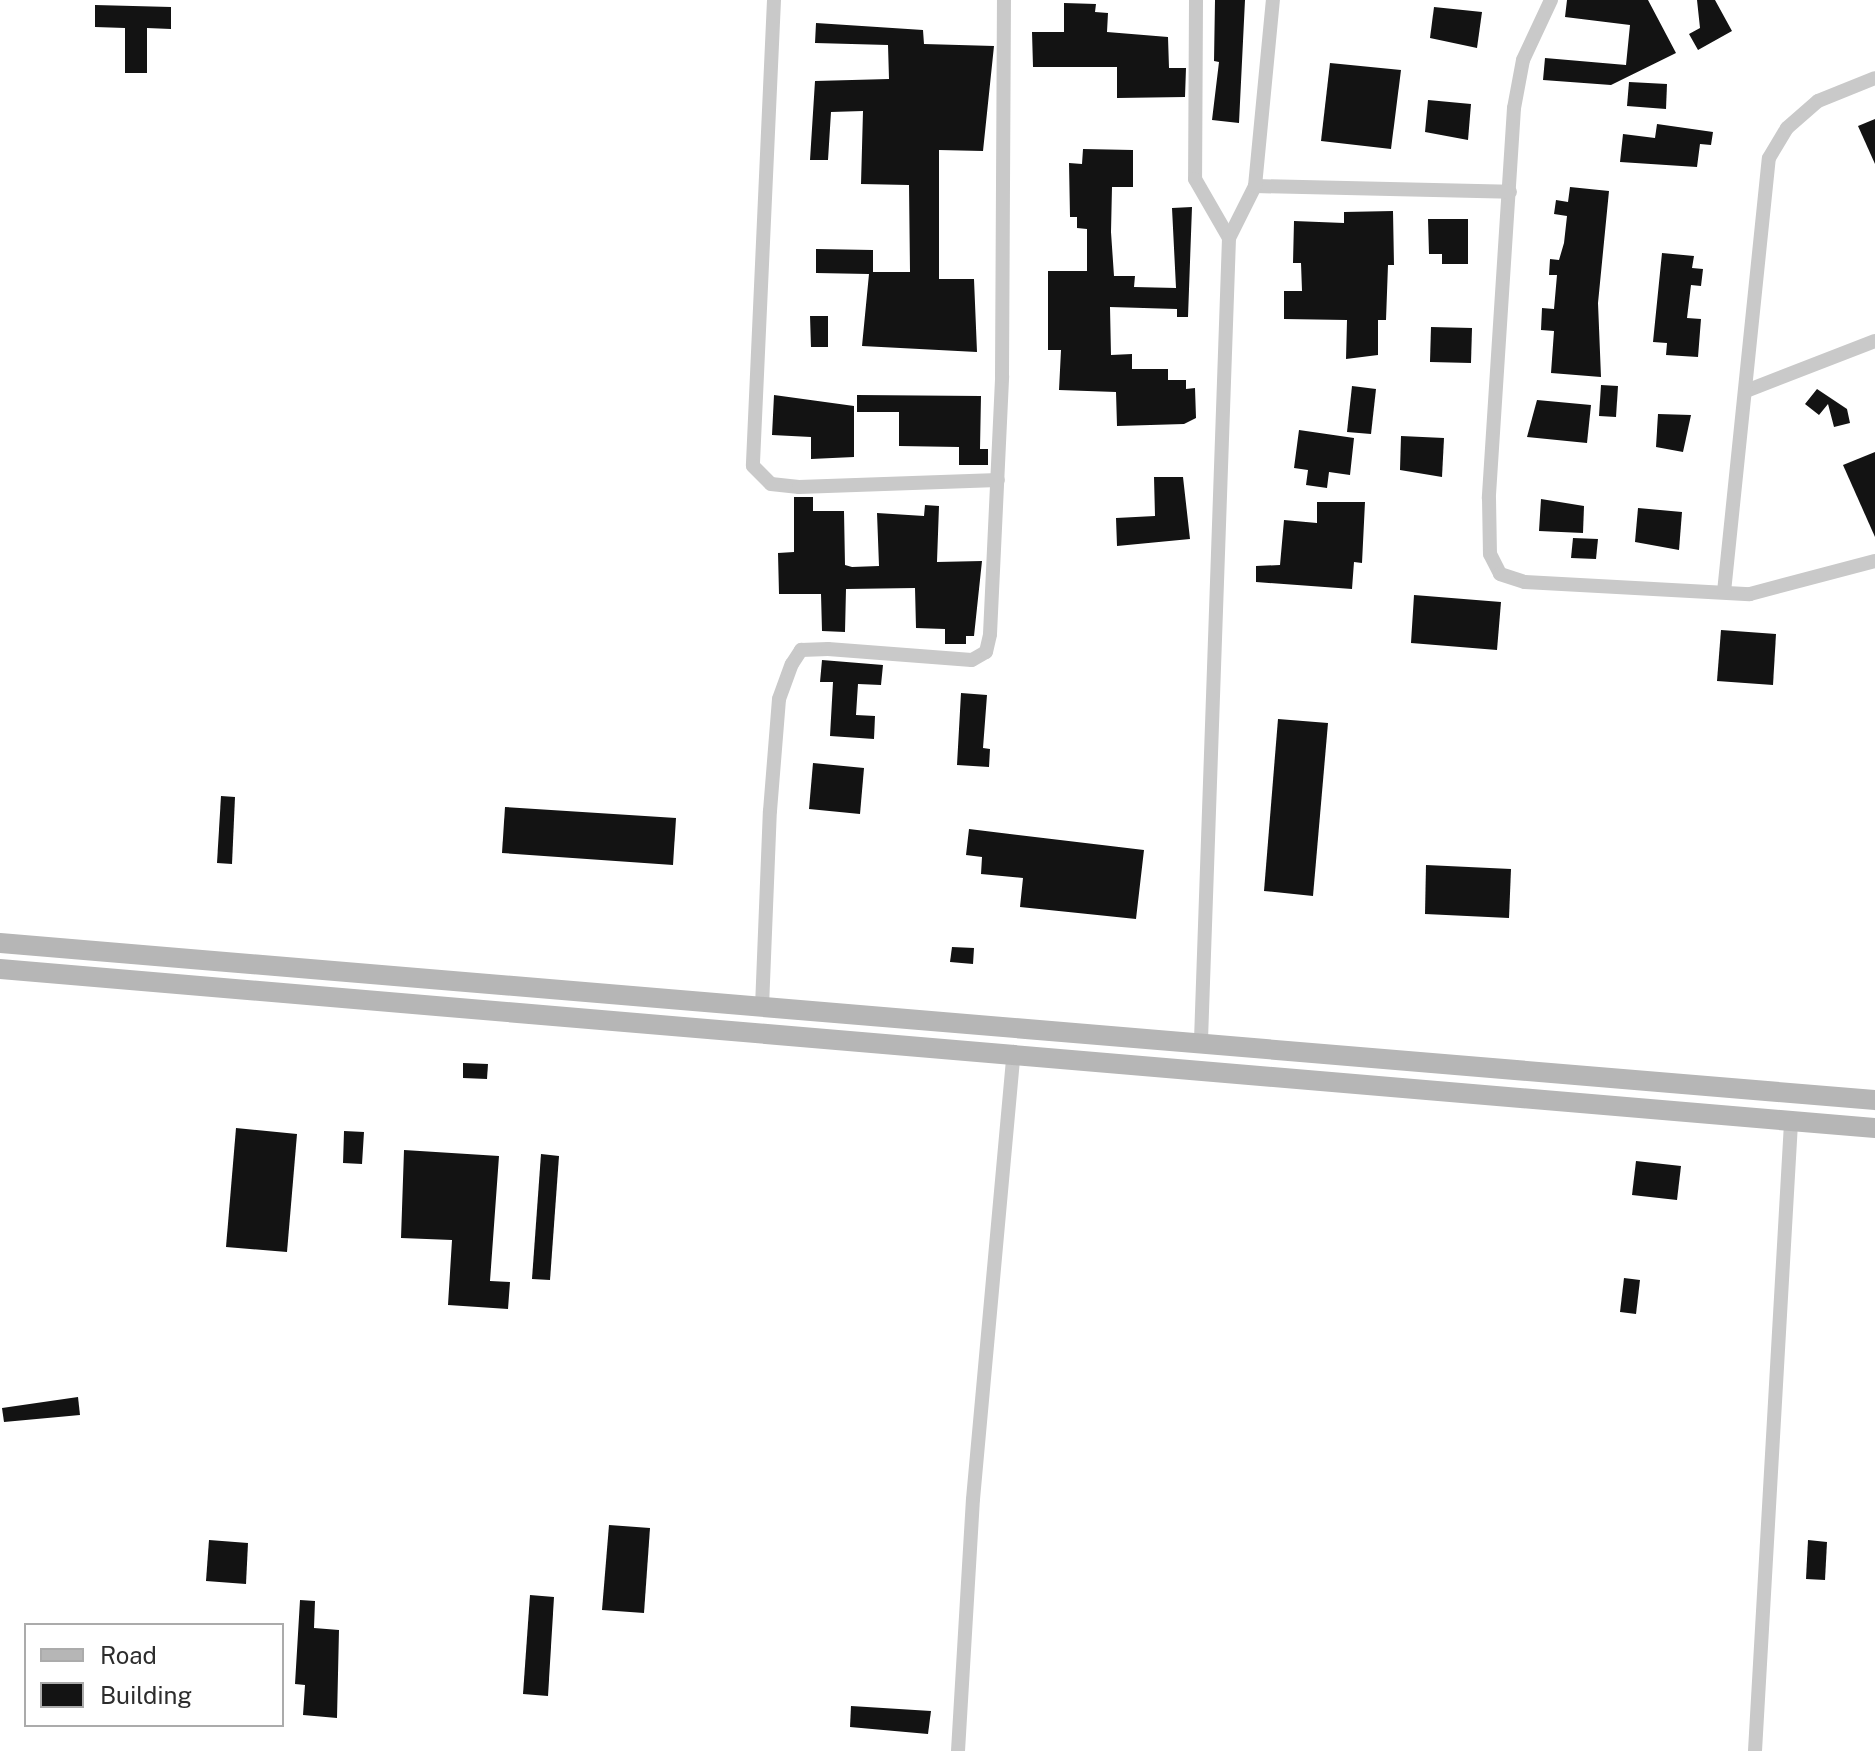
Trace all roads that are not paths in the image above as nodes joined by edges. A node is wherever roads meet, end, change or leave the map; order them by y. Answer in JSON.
{"nodes":[{"id":1,"x":774,"y":0,"type":"edge"},
{"id":2,"x":1004,"y":0,"type":"edge"},
{"id":3,"x":1196,"y":0,"type":"edge"},
{"id":4,"x":1273,"y":0,"type":"edge"},
{"id":5,"x":1551,"y":0,"type":"edge"},
{"id":6,"x":1875,"y":78,"type":"edge"},
{"id":7,"x":1255,"y":186,"type":"junction"},
{"id":8,"x":1510,"y":192,"type":"junction"},
{"id":9,"x":1229,"y":238,"type":"junction"},
{"id":10,"x":1875,"y":341,"type":"edge"},
{"id":11,"x":1746,"y":391,"type":"junction"},
{"id":12,"x":998,"y":480,"type":"junction"},
{"id":13,"x":1875,"y":561,"type":"edge"},
{"id":14,"x":1724,"y":592,"type":"junction"},
{"id":15,"x":0,"y":943,"type":"edge"},
{"id":16,"x":0,"y":969,"type":"edge"},
{"id":17,"x":762,"y":1007,"type":"junction"},
{"id":18,"x":1201,"y":1040,"type":"junction"},
{"id":19,"x":1014,"y":1052,"type":"junction"},
{"id":20,"x":1875,"y":1100,"type":"edge"},
{"id":21,"x":1791,"y":1122,"type":"junction"},
{"id":22,"x":1875,"y":1128,"type":"edge"},
{"id":23,"x":958,"y":1751,"type":"edge"},
{"id":24,"x":1755,"y":1751,"type":"edge"}],
"edges":[{"from":1,"to":12,"type":"street"},
{"from":2,"to":12,"type":"street"},
{"from":3,"to":9,"type":"street"},
{"from":4,"to":7,"type":"street"},
{"from":5,"to":8,"type":"street"},
{"from":6,"to":11,"type":"street"},
{"from":7,"to":8,"type":"street"},
{"from":7,"to":9,"type":"street"},
{"from":8,"to":14,"type":"street"},
{"from":9,"to":18,"type":"street"},
{"from":10,"to":11,"type":"street"},
{"from":11,"to":14,"type":"street"},
{"from":12,"to":17,"type":"street"},
{"from":13,"to":14,"type":"street"},
{"from":15,"to":17,"type":"street"},
{"from":16,"to":19,"type":"street"},
{"from":17,"to":18,"type":"street"},
{"from":18,"to":20,"type":"street"},
{"from":19,"to":21,"type":"street"},
{"from":19,"to":23,"type":"street"},
{"from":21,"to":22,"type":"street"},
{"from":21,"to":24,"type":"street"}]}
